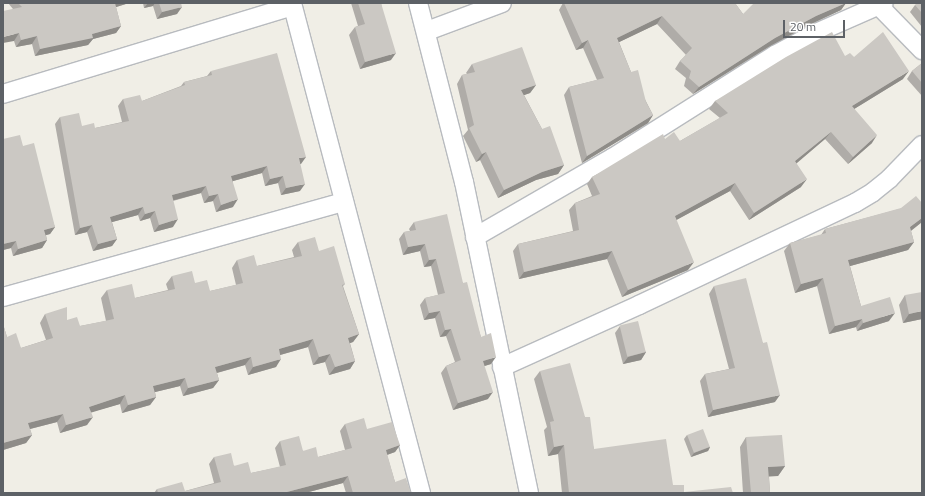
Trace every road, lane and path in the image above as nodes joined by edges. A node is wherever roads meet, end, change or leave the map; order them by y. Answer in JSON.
{"nodes":[{"id":1,"x":418,"y":3,"type":"edge"},
{"id":2,"x":502,"y":3,"type":"edge"},
{"id":3,"x":292,"y":4,"type":"edge"},
{"id":4,"x":881,"y":4,"type":"edge"},
{"id":5,"x":427,"y":31,"type":"junction"},
{"id":6,"x":922,"y":50,"type":"edge"},
{"id":7,"x":3,"y":94,"type":"edge"},
{"id":8,"x":922,"y":145,"type":"edge"},
{"id":9,"x":344,"y":202,"type":"junction"},
{"id":10,"x":476,"y":237,"type":"junction"},
{"id":11,"x":3,"y":297,"type":"edge"},
{"id":12,"x":502,"y":367,"type":"junction"},
{"id":13,"x":422,"y":493,"type":"edge"},
{"id":14,"x":529,"y":493,"type":"edge"}],
"edges":[{"from":1,"to":5,"type":"street"},
{"from":2,"to":5,"type":"street"},
{"from":3,"to":7,"type":"street"},
{"from":3,"to":9,"type":"street"},
{"from":4,"to":6,"type":"street"},
{"from":4,"to":10,"type":"street"},
{"from":5,"to":10,"type":"street"},
{"from":8,"to":12,"type":"street"},
{"from":9,"to":11,"type":"street"},
{"from":9,"to":13,"type":"street"},
{"from":10,"to":12,"type":"street"},
{"from":12,"to":14,"type":"street"}]}
